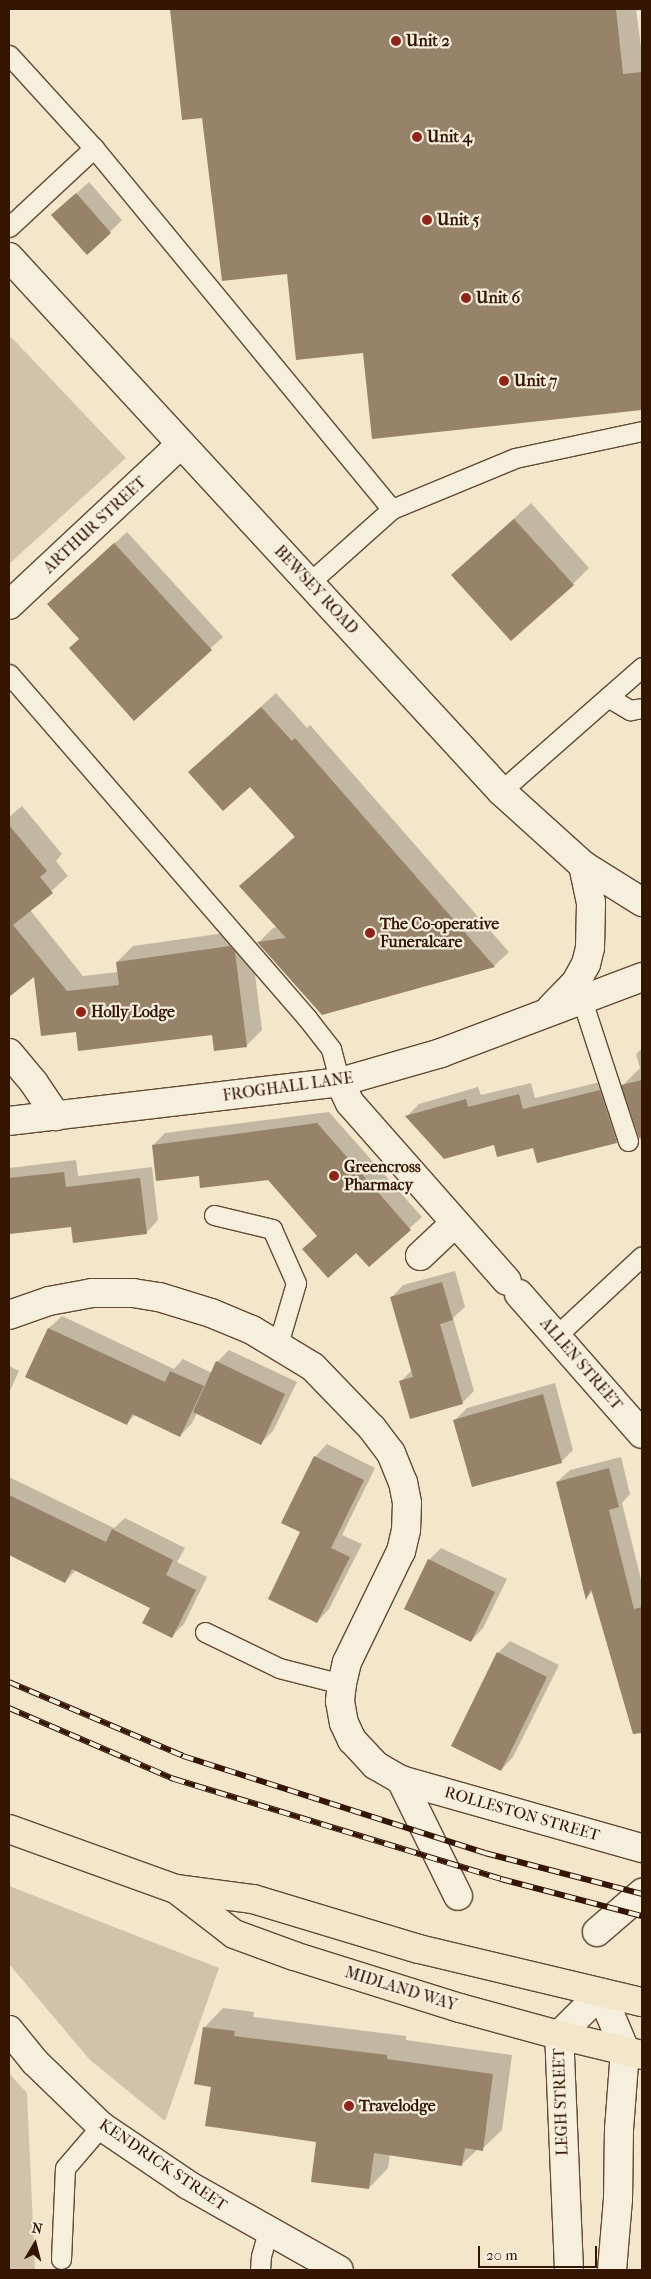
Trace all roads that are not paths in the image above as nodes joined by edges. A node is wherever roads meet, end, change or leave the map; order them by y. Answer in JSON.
{"nodes":[{"id":1,"x":9,"y":55,"type":"edge"},
{"id":2,"x":94,"y":148,"type":"junction"},
{"id":3,"x":9,"y":226,"type":"edge"},
{"id":4,"x":9,"y":257,"type":"edge"},
{"id":5,"x":642,"y":431,"type":"edge"},
{"id":6,"x":180,"y":445,"type":"junction"},
{"id":7,"x":392,"y":509,"type":"junction"},
{"id":8,"x":310,"y":582,"type":"junction"},
{"id":9,"x":9,"y":605,"type":"edge"},
{"id":10,"x":642,"y":667,"type":"edge"},
{"id":11,"x":9,"y":674,"type":"edge"},
{"id":12,"x":608,"y":698,"type":"junction"},
{"id":13,"x":642,"y":708,"type":"edge"},
{"id":14,"x":501,"y":791,"type":"junction"},
{"id":15,"x":582,"y":864,"type":"junction"},
{"id":16,"x":642,"y":902,"type":"edge"},
{"id":17,"x":642,"y":977,"type":"edge"},
{"id":18,"x":578,"y":991,"type":"junction"},
{"id":19,"x":9,"y":1053,"type":"edge"},
{"id":20,"x":340,"y":1082,"type":"junction"},
{"id":21,"x":56,"y":1116,"type":"junction"},
{"id":22,"x":9,"y":1122,"type":"edge"},
{"id":23,"x":628,"y":1141,"type":"dead end"},
{"id":24,"x":214,"y":1215,"type":"dead end"},
{"id":25,"x":455,"y":1223,"type":"junction"},
{"id":26,"x":420,"y":1256,"type":"dead end"},
{"id":27,"x":642,"y":1256,"type":"edge"},
{"id":28,"x":9,"y":1315,"type":"edge"},
{"id":29,"x":556,"y":1336,"type":"junction"},
{"id":30,"x":278,"y":1344,"type":"junction"},
{"id":31,"x":642,"y":1434,"type":"edge"},
{"id":32,"x":205,"y":1632,"type":"dead end"},
{"id":33,"x":342,"y":1684,"type":"junction"},
{"id":34,"x":401,"y":1780,"type":"junction"},
{"id":35,"x":9,"y":1829,"type":"edge"},
{"id":36,"x":642,"y":1848,"type":"edge"},
{"id":37,"x":176,"y":1889,"type":"junction"},
{"id":38,"x":642,"y":1893,"type":"edge"},
{"id":39,"x":458,"y":1896,"type":"dead end"},
{"id":40,"x":597,"y":1932,"type":"dead end"},
{"id":41,"x":601,"y":1993,"type":"junction"},
{"id":42,"x":642,"y":2002,"type":"edge"},
{"id":43,"x":9,"y":2030,"type":"edge"},
{"id":44,"x":559,"y":2035,"type":"junction"},
{"id":45,"x":634,"y":2052,"type":"edge"},
{"id":46,"x":101,"y":2126,"type":"junction"},
{"id":47,"x":268,"y":2232,"type":"junction"},
{"id":48,"x":61,"y":2259,"type":"dead end"},
{"id":49,"x":260,"y":2270,"type":"edge"},
{"id":50,"x":339,"y":2270,"type":"edge"},
{"id":51,"x":569,"y":2270,"type":"edge"},
{"id":52,"x":612,"y":2270,"type":"edge"}],
"edges":[{"from":1,"to":2,"type":"lane"},
{"from":2,"to":3,"type":"lane"},
{"from":2,"to":7,"type":"lane"},
{"from":4,"to":6,"type":"street","name":"BEWSEY ROAD"},
{"from":5,"to":7,"type":"lane"},
{"from":6,"to":8,"type":"street","name":"BEWSEY ROAD"},
{"from":6,"to":9,"type":"street","name":"ARTHUR STREET"},
{"from":7,"to":8,"type":"lane"},
{"from":8,"to":14,"type":"street","name":"BEWSEY ROAD"},
{"from":10,"to":12,"type":"lane"},
{"from":11,"to":20,"type":"lane"},
{"from":12,"to":13,"type":"lane"},
{"from":12,"to":14,"type":"lane"},
{"from":14,"to":15,"type":"street","name":"BEWSEY ROAD"},
{"from":15,"to":16,"type":"street","name":"BEWSEY ROAD"},
{"from":15,"to":18,"type":"street"},
{"from":17,"to":18,"type":"street"},
{"from":18,"to":20,"type":"street","name":"FROGHALL LANE"},
{"from":18,"to":23,"type":"lane"},
{"from":19,"to":21,"type":"street"},
{"from":20,"to":21,"type":"street","name":"FROGHALL LANE"},
{"from":20,"to":25,"type":"street","name":"ALLEN STREET"},
{"from":21,"to":22,"type":"street","name":"FROGHALL LANE"},
{"from":24,"to":30,"type":"lane"},
{"from":25,"to":26,"type":"street"},
{"from":25,"to":29,"type":"street","name":"ALLEN STREET"},
{"from":27,"to":29,"type":"lane"},
{"from":28,"to":30,"type":"street","name":"ROLLESTON STREET"},
{"from":29,"to":31,"type":"street","name":"ALLEN STREET"},
{"from":30,"to":33,"type":"street","name":"ROLLESTON STREET"},
{"from":32,"to":33,"type":"lane"},
{"from":33,"to":34,"type":"street","name":"ROLLESTON STREET"},
{"from":34,"to":36,"type":"street","name":"ROLLESTON STREET"},
{"from":34,"to":39,"type":"street"},
{"from":35,"to":37,"type":"highway","name":"MIDLAND WAY"},
{"from":37,"to":41,"type":"highway","name":"MIDLAND WAY"},
{"from":37,"to":44,"type":"highway","name":"MIDLAND WAY"},
{"from":38,"to":40,"type":"street"},
{"from":41,"to":42,"type":"highway","name":"MIDLAND WAY"},
{"from":41,"to":44,"type":"street","name":"LEGH STREET"},
{"from":41,"to":45,"type":"street"},
{"from":43,"to":46,"type":"street","name":"KENDRICK STREET"},
{"from":44,"to":45,"type":"highway","name":"MIDLAND WAY"},
{"from":44,"to":51,"type":"street","name":"LEGH STREET"},
{"from":45,"to":52,"type":"street"},
{"from":46,"to":47,"type":"street","name":"KENDRICK STREET"},
{"from":46,"to":48,"type":"lane"},
{"from":47,"to":49,"type":"lane"},
{"from":47,"to":50,"type":"street","name":"KENDRICK STREET"}]}
